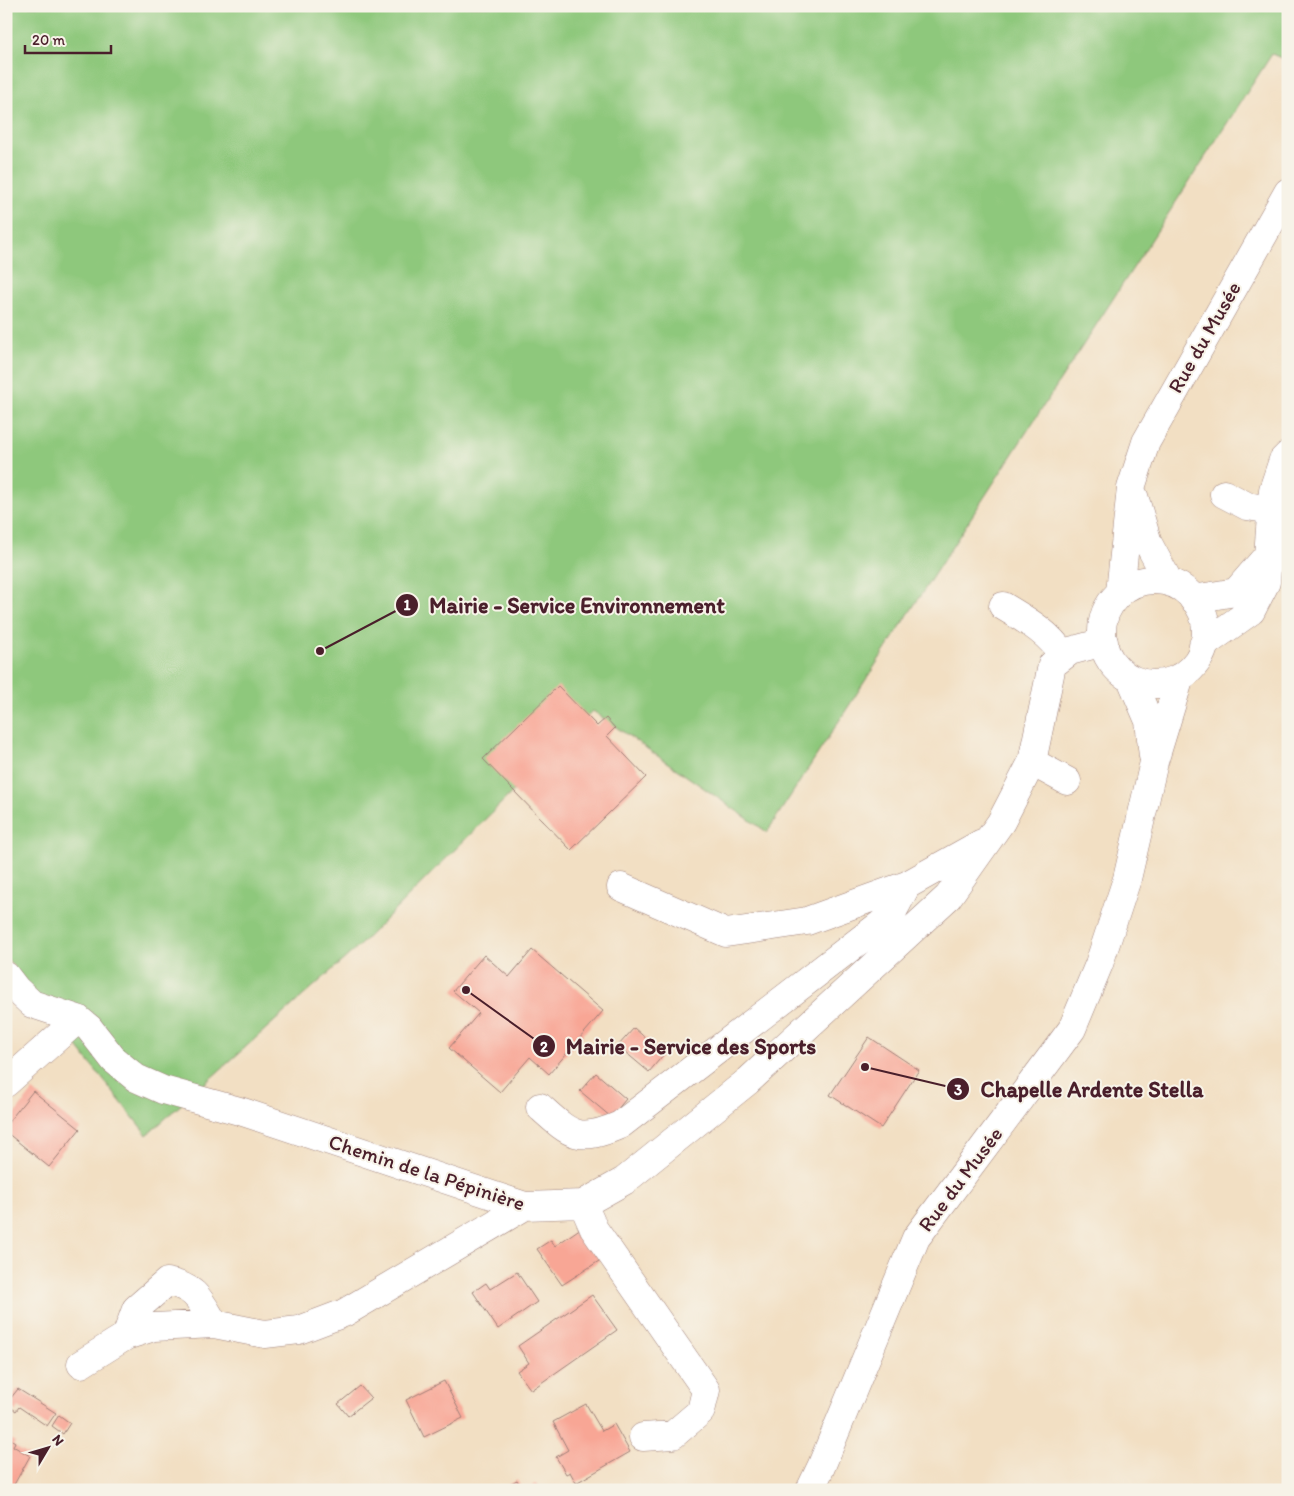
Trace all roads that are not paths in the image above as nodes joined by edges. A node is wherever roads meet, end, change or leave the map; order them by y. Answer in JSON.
{"nodes":[{"id":1,"x":1288,"y":192,"type":"edge"},
{"id":2,"x":1288,"y":456,"type":"edge"},
{"id":3,"x":1131,"y":488,"type":"junction"},
{"id":4,"x":1224,"y":494,"type":"dead end"},
{"id":5,"x":1272,"y":510,"type":"junction"},
{"id":6,"x":1269,"y":554,"type":"junction"},
{"id":7,"x":1169,"y":582,"type":"junction"},
{"id":8,"x":1120,"y":592,"type":"junction"},
{"id":9,"x":1193,"y":599,"type":"junction"},
{"id":10,"x":1003,"y":606,"type":"dead end"},
{"id":11,"x":1104,"y":642,"type":"junction"},
{"id":12,"x":1204,"y":645,"type":"junction"},
{"id":13,"x":1063,"y":655,"type":"junction"},
{"id":14,"x":1180,"y":677,"type":"junction"},
{"id":15,"x":1132,"y":679,"type":"junction"},
{"id":16,"x":1032,"y":762,"type":"junction"},
{"id":17,"x":1154,"y":762,"type":"junction"},
{"id":18,"x":1067,"y":781,"type":"dead end"},
{"id":19,"x":989,"y":840,"type":"junction"},
{"id":20,"x":907,"y":885,"type":"junction"},
{"id":21,"x":621,"y":887,"type":"dead end"},
{"id":22,"x":6,"y":976,"type":"edge"},
{"id":23,"x":78,"y":1019,"type":"junction"},
{"id":24,"x":6,"y":1083,"type":"edge"},
{"id":25,"x":540,"y":1107,"type":"dead end"},
{"id":26,"x":583,"y":1204,"type":"junction"},
{"id":27,"x":525,"y":1206,"type":"junction"},
{"id":28,"x":214,"y":1324,"type":"junction"},
{"id":29,"x":126,"y":1336,"type":"junction"},
{"id":30,"x":81,"y":1364,"type":"dead end"},
{"id":31,"x":643,"y":1437,"type":"dead end"},
{"id":32,"x":810,"y":1490,"type":"edge"}],
"edges":[{"from":1,"to":3,"type":"main road","name":"Rue du Musée"},
{"from":2,"to":5,"type":"main road"},
{"from":3,"to":7,"type":"main road"},
{"from":3,"to":8,"type":"main road","name":"Rue du Musée"},
{"from":4,"to":5,"type":"main road"},
{"from":5,"to":6,"type":"main road"},
{"from":6,"to":9,"type":"main road"},
{"from":6,"to":12,"type":"main road"},
{"from":7,"to":8,"type":"main road"},
{"from":7,"to":9,"type":"main road"},
{"from":8,"to":11,"type":"main road"},
{"from":9,"to":12,"type":"main road"},
{"from":10,"to":13,"type":"main road"},
{"from":11,"to":13,"type":"main road"},
{"from":11,"to":15,"type":"main road"},
{"from":12,"to":14,"type":"main road"},
{"from":13,"to":16,"type":"main road","name":"Chemin de la Pépinière"},
{"from":14,"to":15,"type":"main road"},
{"from":14,"to":17,"type":"main road","name":"Rue du Musée"},
{"from":15,"to":17,"type":"main road","name":"Rue du Musée"},
{"from":16,"to":18,"type":"main road"},
{"from":16,"to":19,"type":"main road","name":"Chemin de la Pépinière"},
{"from":17,"to":32,"type":"main road","name":"Rue du Musée"},
{"from":19,"to":20,"type":"main road"},
{"from":19,"to":26,"type":"main road","name":"Chemin de la Pépinière"},
{"from":20,"to":21,"type":"main road"},
{"from":20,"to":25,"type":"main road"},
{"from":22,"to":23,"type":"main road","name":"Chemin de la Pépinière"},
{"from":23,"to":24,"type":"main road"},
{"from":23,"to":27,"type":"main road","name":"Chemin de la Pépinière"},
{"from":26,"to":27,"type":"main road","name":"Chemin de la Pépinière"},
{"from":26,"to":31,"type":"main road"},
{"from":27,"to":28,"type":"main road"},
{"from":28,"to":29,"type":"main road"},
{"from":28,"to":29,"type":"main road"},
{"from":29,"to":30,"type":"main road"}]}
